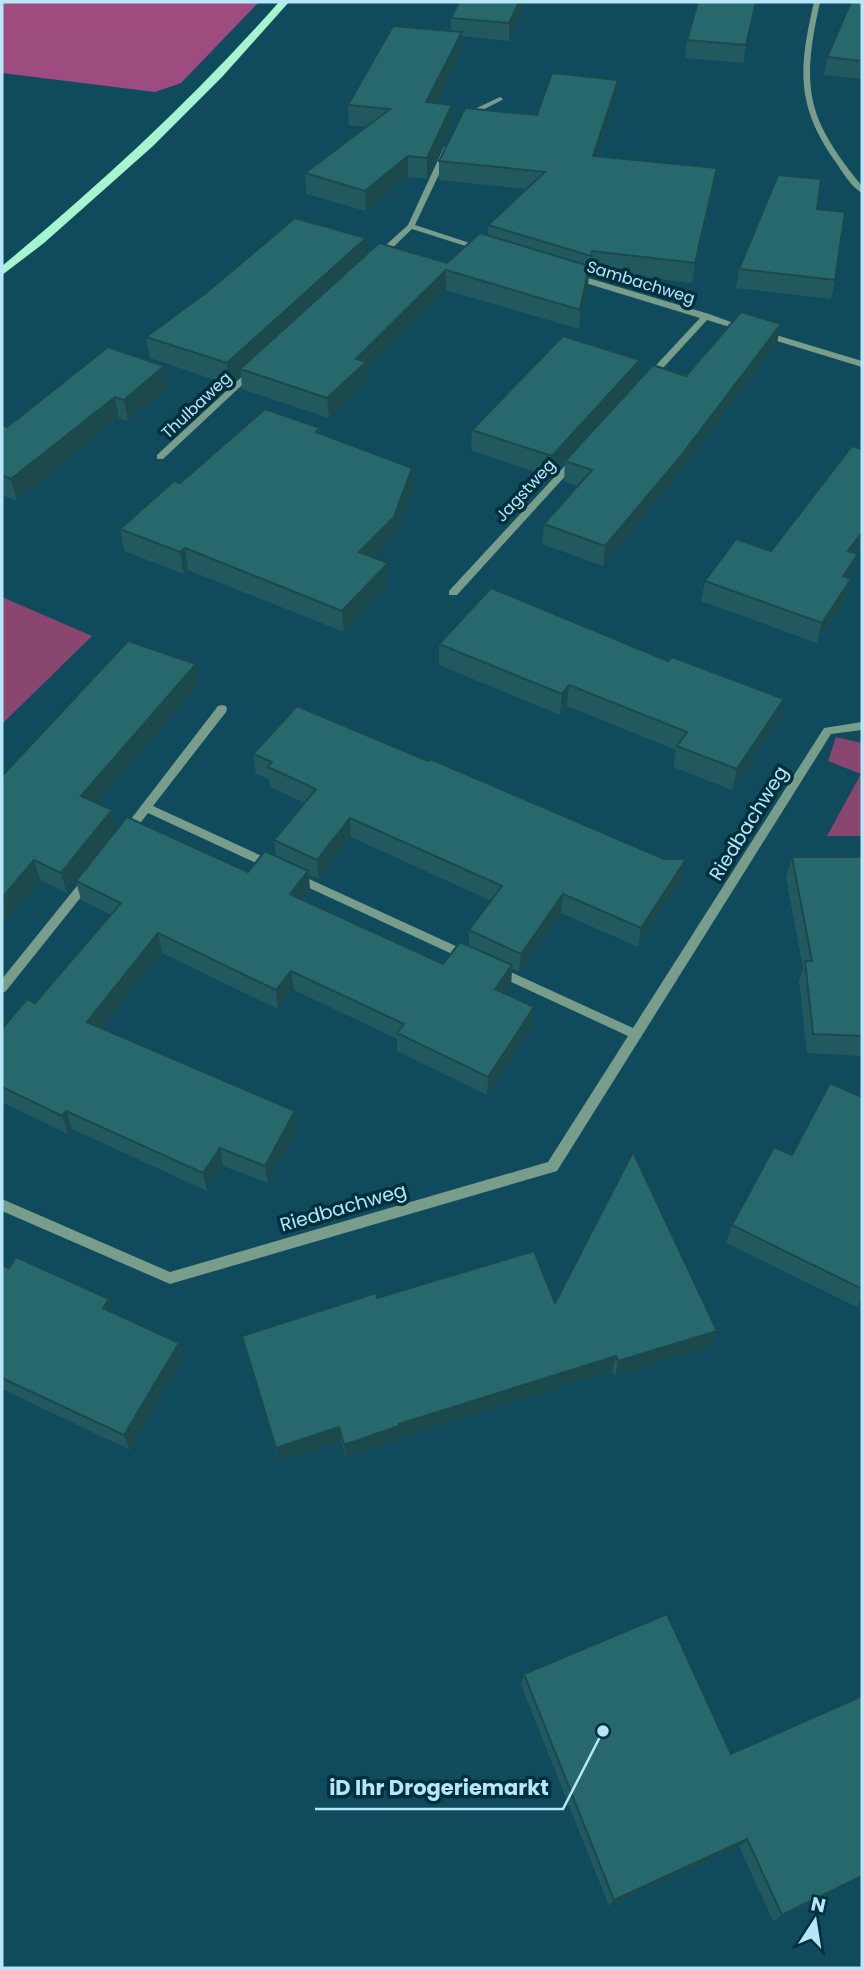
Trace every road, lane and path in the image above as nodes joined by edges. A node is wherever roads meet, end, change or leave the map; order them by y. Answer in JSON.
{"nodes":[{"id":1,"x":284,"y":2,"type":"edge"},
{"id":2,"x":817,"y":2,"type":"edge"},
{"id":3,"x":500,"y":99,"type":"dead end"},
{"id":4,"x":458,"y":127,"type":"edge"},
{"id":5,"x":453,"y":137,"type":"edge"},
{"id":6,"x":862,"y":191,"type":"edge"},
{"id":7,"x":411,"y":226,"type":"junction"},
{"id":8,"x":488,"y":250,"type":"edge"},
{"id":9,"x":371,"y":263,"type":"edge"},
{"id":10,"x":2,"y":272,"type":"edge"},
{"id":11,"x":565,"y":273,"type":"edge"},
{"id":12,"x":706,"y":316,"type":"junction"},
{"id":13,"x":862,"y":364,"type":"edge"},
{"id":14,"x":260,"y":365,"type":"edge"},
{"id":15,"x":642,"y":386,"type":"edge"},
{"id":16,"x":579,"y":455,"type":"edge"},
{"id":17,"x":160,"y":457,"type":"dead end"},
{"id":18,"x":453,"y":593,"type":"dead end"},
{"id":19,"x":222,"y":709,"type":"dead end"},
{"id":20,"x":862,"y":726,"type":"edge"},
{"id":21,"x":146,"y":807,"type":"junction"},
{"id":22,"x":121,"y":839,"type":"edge"},
{"id":23,"x":95,"y":871,"type":"edge"},
{"id":24,"x":474,"y":959,"type":"edge"},
{"id":25,"x":486,"y":965,"type":"edge"},
{"id":26,"x":2,"y":988,"type":"edge"},
{"id":27,"x":638,"y":1035,"type":"junction"},
{"id":28,"x":2,"y":1205,"type":"edge"}],
"edges":[{"from":1,"to":10,"type":"main road"},
{"from":2,"to":6,"type":"street"},
{"from":3,"to":4,"type":"street"},
{"from":5,"to":7,"type":"street"},
{"from":7,"to":8,"type":"street"},
{"from":7,"to":9,"type":"street"},
{"from":11,"to":12,"type":"street","name":"Sambachweg"},
{"from":12,"to":13,"type":"street","name":"Sambachweg"},
{"from":12,"to":15,"type":"street"},
{"from":14,"to":17,"type":"street","name":"Thulbaweg"},
{"from":16,"to":18,"type":"street","name":"Jagstweg"},
{"from":19,"to":21,"type":"street"},
{"from":20,"to":27,"type":"street","name":"Riedbachweg"},
{"from":21,"to":22,"type":"street"},
{"from":21,"to":24,"type":"street"},
{"from":23,"to":26,"type":"street"},
{"from":25,"to":27,"type":"street"},
{"from":27,"to":28,"type":"street","name":"Riedbachweg"}]}
